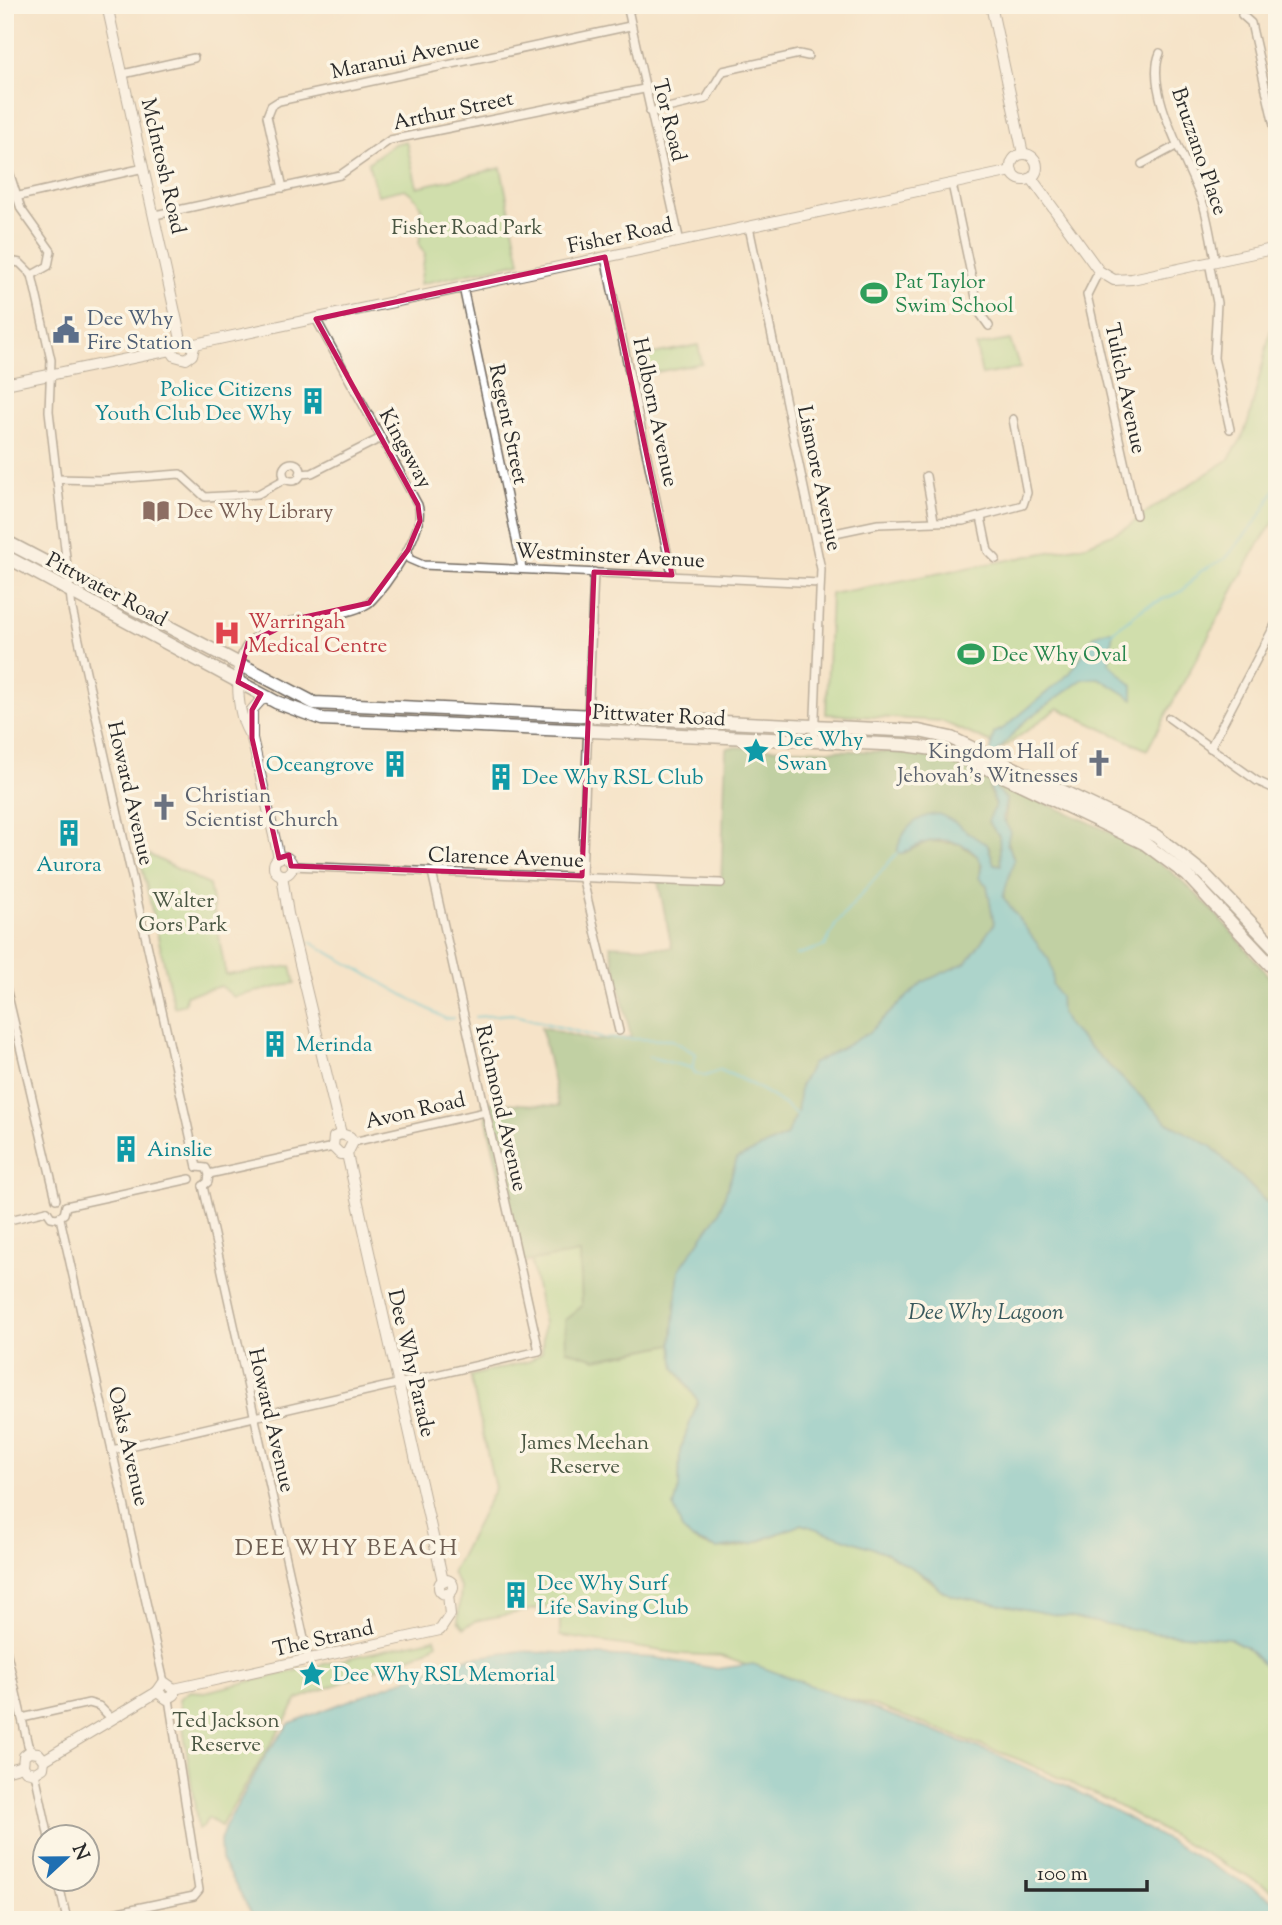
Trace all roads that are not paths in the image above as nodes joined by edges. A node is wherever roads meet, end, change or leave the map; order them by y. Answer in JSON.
{"nodes":[{"id":1,"x":107,"y":5,"type":"edge"},
{"id":2,"x":638,"y":5,"type":"edge"},
{"id":3,"x":991,"y":5,"type":"edge"},
{"id":4,"x":628,"y":8,"type":"edge"},
{"id":5,"x":1242,"y":15,"type":"dead end"},
{"id":6,"x":631,"y":26,"type":"junction"},
{"id":7,"x":1160,"y":53,"type":"dead end"},
{"id":8,"x":808,"y":56,"type":"dead end"},
{"id":9,"x":194,"y":58,"type":"dead end"},
{"id":10,"x":123,"y":74,"type":"junction"},
{"id":11,"x":644,"y":89,"type":"junction"},
{"id":12,"x":650,"y":112,"type":"junction"},
{"id":13,"x":1277,"y":139,"type":"edge"},
{"id":14,"x":1176,"y":146,"type":"junction"},
{"id":15,"x":1023,"y":154,"type":"junction"},
{"id":16,"x":5,"y":159,"type":"edge"},
{"id":17,"x":1142,"y":164,"type":"dead end"},
{"id":18,"x":144,"y":167,"type":"junction"},
{"id":19,"x":1012,"y":171,"type":"junction"},
{"id":20,"x":1031,"y":178,"type":"junction"},
{"id":21,"x":952,"y":184,"type":"junction"},
{"id":22,"x":283,"y":188,"type":"junction"},
{"id":23,"x":15,"y":197,"type":"junction"},
{"id":24,"x":155,"y":215,"type":"junction"},
{"id":25,"x":749,"y":227,"type":"junction"},
{"id":26,"x":680,"y":242,"type":"junction"},
{"id":27,"x":1277,"y":248,"type":"edge"},
{"id":28,"x":605,"y":257,"type":"junction"},
{"id":29,"x":5,"y":260,"type":"edge"},
{"id":30,"x":1212,"y":262,"type":"junction"},
{"id":31,"x":1099,"y":271,"type":"junction"},
{"id":32,"x":32,"y":275,"type":"junction"},
{"id":33,"x":463,"y":288,"type":"junction"},
{"id":34,"x":316,"y":319,"type":"junction"},
{"id":35,"x":989,"y":327,"type":"dead end"},
{"id":36,"x":180,"y":335,"type":"junction"},
{"id":37,"x":195,"y":344,"type":"junction"},
{"id":38,"x":171,"y":350,"type":"junction"},
{"id":39,"x":50,"y":375,"type":"junction"},
{"id":40,"x":5,"y":384,"type":"edge"},
{"id":41,"x":1013,"y":419,"type":"dead end"},
{"id":42,"x":1230,"y":429,"type":"dead end"},
{"id":43,"x":381,"y":438,"type":"junction"},
{"id":44,"x":300,"y":474,"type":"junction"},
{"id":45,"x":926,"y":476,"type":"dead end"},
{"id":46,"x":56,"y":479,"type":"junction"},
{"id":47,"x":285,"y":479,"type":"junction"},
{"id":48,"x":1136,"y":515,"type":"dead end"},
{"id":49,"x":981,"y":517,"type":"junction"},
{"id":50,"x":934,"y":520,"type":"junction"},
{"id":51,"x":816,"y":537,"type":"junction"},
{"id":52,"x":5,"y":541,"type":"edge"},
{"id":53,"x":408,"y":550,"type":"junction"},
{"id":54,"x":5,"y":556,"type":"edge"},
{"id":55,"x":996,"y":559,"type":"dead end"},
{"id":56,"x":522,"y":568,"type":"junction"},
{"id":57,"x":594,"y":572,"type":"junction"},
{"id":58,"x":66,"y":573,"type":"junction"},
{"id":59,"x":672,"y":575,"type":"junction"},
{"id":60,"x":820,"y":583,"type":"junction"},
{"id":61,"x":69,"y":590,"type":"junction"},
{"id":62,"x":1277,"y":621,"type":"edge"},
{"id":63,"x":239,"y":665,"type":"junction"},
{"id":64,"x":238,"y":682,"type":"junction"},
{"id":65,"x":269,"y":698,"type":"junction"},
{"id":66,"x":587,"y":717,"type":"junction"},
{"id":67,"x":1169,"y":718,"type":"dead end"},
{"id":68,"x":814,"y":726,"type":"junction"},
{"id":69,"x":587,"y":731,"type":"junction"},
{"id":70,"x":252,"y":738,"type":"junction"},
{"id":71,"x":814,"y":740,"type":"junction"},
{"id":72,"x":1210,"y":748,"type":"junction"},
{"id":73,"x":1277,"y":790,"type":"edge"},
{"id":74,"x":279,"y":858,"type":"junction"},
{"id":75,"x":291,"y":866,"type":"junction"},
{"id":76,"x":432,"y":873,"type":"junction"},
{"id":77,"x":282,"y":875,"type":"junction"},
{"id":78,"x":582,"y":876,"type":"junction"},
{"id":79,"x":721,"y":883,"type":"dead end"},
{"id":80,"x":1277,"y":950,"type":"edge"},
{"id":81,"x":1277,"y":972,"type":"edge"},
{"id":82,"x":5,"y":983,"type":"edge"},
{"id":83,"x":619,"y":1031,"type":"dead end"},
{"id":84,"x":485,"y":1112,"type":"junction"},
{"id":85,"x":341,"y":1134,"type":"junction"},
{"id":86,"x":353,"y":1142,"type":"junction"},
{"id":87,"x":332,"y":1147,"type":"junction"},
{"id":88,"x":347,"y":1154,"type":"junction"},
{"id":89,"x":197,"y":1167,"type":"junction"},
{"id":90,"x":209,"y":1174,"type":"junction"},
{"id":91,"x":190,"y":1179,"type":"junction"},
{"id":92,"x":203,"y":1186,"type":"junction"},
{"id":93,"x":56,"y":1199,"type":"junction"},
{"id":94,"x":66,"y":1206,"type":"junction"},
{"id":95,"x":47,"y":1211,"type":"junction"},
{"id":96,"x":60,"y":1218,"type":"junction"},
{"id":97,"x":5,"y":1221,"type":"edge"},
{"id":98,"x":397,"y":1384,"type":"junction"},
{"id":99,"x":254,"y":1416,"type":"junction"},
{"id":100,"x":112,"y":1450,"type":"junction"},
{"id":101,"x":448,"y":1594,"type":"joint"},
{"id":102,"x":5,"y":1645,"type":"edge"},
{"id":103,"x":309,"y":1661,"type":"junction"},
{"id":104,"x":164,"y":1682,"type":"junction"},
{"id":105,"x":158,"y":1692,"type":"junction"},
{"id":106,"x":172,"y":1694,"type":"junction"},
{"id":107,"x":22,"y":1718,"type":"junction"},
{"id":108,"x":112,"y":1719,"type":"junction"},
{"id":109,"x":33,"y":1752,"type":"junction"},
{"id":110,"x":44,"y":1760,"type":"junction"},
{"id":111,"x":23,"y":1766,"type":"junction"},
{"id":112,"x":5,"y":1771,"type":"edge"},
{"id":113,"x":35,"y":1773,"type":"junction"},
{"id":114,"x":46,"y":1824,"type":"edge"},
{"id":115,"x":62,"y":1894,"type":"edge"},
{"id":116,"x":68,"y":1920,"type":"edge"},
{"id":117,"x":80,"y":1920,"type":"edge"}],
"edges":[{"from":1,"to":10,"type":"main road","name":"McIntosh Road"},
{"from":2,"to":4,"type":"street"},
{"from":3,"to":15,"type":"main road"},
{"from":4,"to":6,"type":"street","name":"Tor Road"},
{"from":5,"to":13,"type":"street"},
{"from":6,"to":11,"type":"street","name":"Tor Road"},
{"from":6,"to":22,"type":"street","name":"Maranui Avenue"},
{"from":7,"to":14,"type":"street","name":"Bruzzano Place"},
{"from":8,"to":12,"type":"street"},
{"from":9,"to":10,"type":"street"},
{"from":10,"to":18,"type":"main road","name":"McIntosh Road"},
{"from":11,"to":12,"type":"street","name":"Tor Road"},
{"from":11,"to":22,"type":"street","name":"Arthur Street"},
{"from":12,"to":26,"type":"street","name":"Tor Road"},
{"from":14,"to":17,"type":"street"},
{"from":14,"to":30,"type":"street","name":"Bruzzano Place"},
{"from":15,"to":19,"type":"main road"},
{"from":15,"to":20,"type":"main road"},
{"from":16,"to":23,"type":"street"},
{"from":18,"to":23,"type":"street"},
{"from":18,"to":24,"type":"main road","name":"McIntosh Road"},
{"from":19,"to":20,"type":"main road"},
{"from":19,"to":21,"type":"main road","name":"Fisher Road"},
{"from":20,"to":31,"type":"main road"},
{"from":21,"to":25,"type":"main road","name":"Fisher Road"},
{"from":21,"to":35,"type":"street"},
{"from":22,"to":24,"type":"street","name":"Arthur Street"},
{"from":23,"to":32,"type":"street"},
{"from":24,"to":36,"type":"main road","name":"McIntosh Road"},
{"from":25,"to":26,"type":"main road","name":"Fisher Road"},
{"from":25,"to":51,"type":"street","name":"Lismore Avenue"},
{"from":26,"to":28,"type":"main road","name":"Fisher Road"},
{"from":27,"to":30,"type":"main road"},
{"from":28,"to":33,"type":"main road","name":"Fisher Road"},
{"from":28,"to":59,"type":"street","name":"Holborn Avenue"},
{"from":29,"to":32,"type":"street"},
{"from":30,"to":31,"type":"main road"},
{"from":30,"to":42,"type":"street","name":"Bruzzano Place"},
{"from":31,"to":48,"type":"street","name":"Tulich Avenue"},
{"from":32,"to":39,"type":"street","name":"Howard Avenue"},
{"from":33,"to":34,"type":"main road","name":"Fisher Road"},
{"from":33,"to":56,"type":"street","name":"Regent Street"},
{"from":34,"to":37,"type":"main road","name":"Fisher Road"},
{"from":34,"to":43,"type":"street","name":"Kingsway"},
{"from":36,"to":37,"type":"main road"},
{"from":36,"to":38,"type":"main road"},
{"from":37,"to":38,"type":"main road"},
{"from":38,"to":39,"type":"main road"},
{"from":39,"to":40,"type":"main road"},
{"from":39,"to":46,"type":"street","name":"Howard Avenue"},
{"from":41,"to":49,"type":"street"},
{"from":43,"to":44,"type":"street"},
{"from":43,"to":53,"type":"street","name":"Kingsway"},
{"from":44,"to":47,"type":"street"},
{"from":44,"to":47,"type":"street"},
{"from":45,"to":50,"type":"street"},
{"from":46,"to":47,"type":"street"},
{"from":46,"to":58,"type":"street","name":"Howard Avenue"},
{"from":49,"to":50,"type":"street"},
{"from":49,"to":55,"type":"street"},
{"from":50,"to":51,"type":"street"},
{"from":51,"to":60,"type":"street","name":"Lismore Avenue"},
{"from":52,"to":58,"type":"highway","name":"Pittwater Road"},
{"from":53,"to":56,"type":"street","name":"Westminster Avenue"},
{"from":53,"to":63,"type":"street","name":"Kingsway"},
{"from":54,"to":61,"type":"highway","name":"Pittwater Road"},
{"from":56,"to":57,"type":"street","name":"Westminster Avenue"},
{"from":57,"to":59,"type":"street","name":"Westminster Avenue"},
{"from":57,"to":66,"type":"street"},
{"from":58,"to":61,"type":"street","name":"Howard Avenue"},
{"from":58,"to":63,"type":"highway","name":"Pittwater Road"},
{"from":59,"to":60,"type":"street","name":"Westminster Avenue"},
{"from":60,"to":68,"type":"street","name":"Lismore Avenue"},
{"from":61,"to":64,"type":"highway","name":"Pittwater Road"},
{"from":61,"to":89,"type":"street","name":"Howard Avenue"},
{"from":62,"to":72,"type":"street"},
{"from":63,"to":64,"type":"main road"},
{"from":63,"to":66,"type":"highway","name":"Pittwater Road"},
{"from":64,"to":65,"type":"highway","name":"Pittwater Road"},
{"from":64,"to":70,"type":"main road"},
{"from":65,"to":69,"type":"highway","name":"Pittwater Road"},
{"from":65,"to":70,"type":"main road"},
{"from":66,"to":68,"type":"highway","name":"Pittwater Road"},
{"from":66,"to":69,"type":"street"},
{"from":67,"to":72,"type":"street"},
{"from":68,"to":71,"type":"street","name":"Lismore Avenue"},
{"from":68,"to":80,"type":"highway","name":"Pittwater Road"},
{"from":69,"to":71,"type":"highway","name":"Pittwater Road"},
{"from":69,"to":78,"type":"street"},
{"from":70,"to":74,"type":"main road"},
{"from":71,"to":81,"type":"highway","name":"Pittwater Road"},
{"from":72,"to":73,"type":"street"},
{"from":74,"to":75,"type":"main road"},
{"from":74,"to":77,"type":"main road"},
{"from":75,"to":76,"type":"street","name":"Clarence Avenue"},
{"from":75,"to":77,"type":"main road"},
{"from":76,"to":78,"type":"street","name":"Clarence Avenue"},
{"from":76,"to":84,"type":"street","name":"Richmond Avenue"},
{"from":77,"to":85,"type":"main road"},
{"from":78,"to":79,"type":"street","name":"Clarence Avenue"},
{"from":78,"to":83,"type":"street"},
{"from":82,"to":93,"type":"street"},
{"from":84,"to":86,"type":"street","name":"Avon Road"},
{"from":84,"to":98,"type":"street","name":"Richmond Avenue"},
{"from":85,"to":86,"type":"main road"},
{"from":85,"to":87,"type":"main road"},
{"from":86,"to":88,"type":"main road"},
{"from":87,"to":88,"type":"main road"},
{"from":87,"to":90,"type":"street"},
{"from":88,"to":98,"type":"main road","name":"Dee Why Parade"},
{"from":89,"to":90,"type":"street"},
{"from":89,"to":91,"type":"street"},
{"from":90,"to":92,"type":"street"},
{"from":91,"to":92,"type":"street"},
{"from":91,"to":94,"type":"street"},
{"from":92,"to":99,"type":"street","name":"Howard Avenue"},
{"from":93,"to":94,"type":"street"},
{"from":93,"to":95,"type":"street"},
{"from":94,"to":96,"type":"street"},
{"from":95,"to":96,"type":"street"},
{"from":95,"to":97,"type":"street"},
{"from":96,"to":100,"type":"street","name":"Oaks Avenue"},
{"from":98,"to":99,"type":"street"},
{"from":98,"to":101,"type":"main road","name":"Dee Why Parade"},
{"from":99,"to":100,"type":"street"},
{"from":99,"to":103,"type":"street","name":"Howard Avenue"},
{"from":100,"to":104,"type":"street","name":"Oaks Avenue"},
{"from":101,"to":103,"type":"main road","name":"The Strand"},
{"from":102,"to":107,"type":"street"},
{"from":103,"to":106,"type":"main road","name":"The Strand"},
{"from":104,"to":105,"type":"main road"},
{"from":104,"to":106,"type":"main road"},
{"from":105,"to":106,"type":"main road"},
{"from":105,"to":108,"type":"main road"},
{"from":106,"to":117,"type":"street"},
{"from":107,"to":108,"type":"street"},
{"from":107,"to":109,"type":"street"},
{"from":108,"to":110,"type":"main road"},
{"from":109,"to":110,"type":"main road"},
{"from":109,"to":111,"type":"main road"},
{"from":110,"to":113,"type":"main road"},
{"from":111,"to":112,"type":"main road"},
{"from":111,"to":113,"type":"main road"},
{"from":113,"to":114,"type":"street"},
{"from":115,"to":116,"type":"street"}]}
